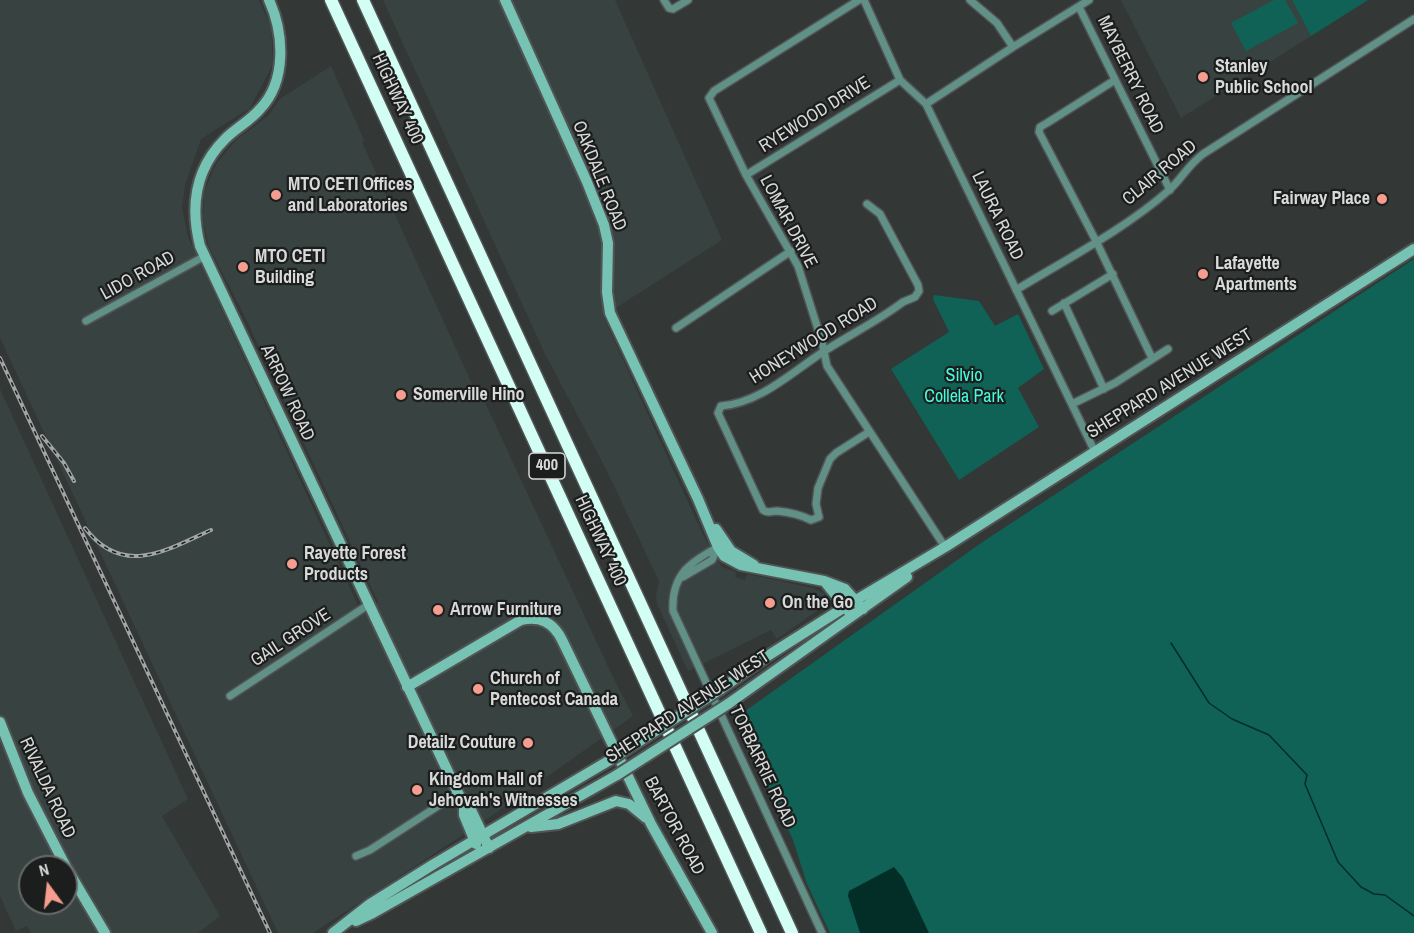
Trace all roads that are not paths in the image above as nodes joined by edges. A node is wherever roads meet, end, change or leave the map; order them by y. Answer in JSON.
{"nodes":[{"id":1,"x":269,"y":0,"type":"edge"},
{"id":2,"x":332,"y":0,"type":"edge"},
{"id":3,"x":363,"y":0,"type":"edge"},
{"id":4,"x":505,"y":0,"type":"edge"},
{"id":5,"x":664,"y":0,"type":"edge"},
{"id":6,"x":688,"y":0,"type":"edge"},
{"id":7,"x":859,"y":0,"type":"edge"},
{"id":8,"x":864,"y":0,"type":"edge"},
{"id":9,"x":970,"y":0,"type":"edge"},
{"id":10,"x":1089,"y":0,"type":"edge"},
{"id":11,"x":1079,"y":7,"type":"junction"},
{"id":12,"x":1414,"y":19,"type":"edge"},
{"id":13,"x":1013,"y":47,"type":"junction"},
{"id":14,"x":900,"y":80,"type":"junction"},
{"id":15,"x":1115,"y":80,"type":"junction"},
{"id":16,"x":926,"y":104,"type":"junction"},
{"id":17,"x":746,"y":175,"type":"junction"},
{"id":18,"x":1170,"y":190,"type":"junction"},
{"id":19,"x":867,"y":204,"type":"dead end"},
{"id":20,"x":1096,"y":241,"type":"junction"},
{"id":21,"x":1414,"y":249,"type":"edge"},
{"id":22,"x":791,"y":251,"type":"junction"},
{"id":23,"x":205,"y":256,"type":"junction"},
{"id":24,"x":1113,"y":274,"type":"junction"},
{"id":25,"x":1016,"y":290,"type":"junction"},
{"id":26,"x":1064,"y":303,"type":"junction"},
{"id":27,"x":1052,"y":311,"type":"dead end"},
{"id":28,"x":86,"y":321,"type":"dead end"},
{"id":29,"x":676,"y":328,"type":"dead end"},
{"id":30,"x":1168,"y":349,"type":"dead end"},
{"id":31,"x":824,"y":351,"type":"junction"},
{"id":32,"x":1152,"y":358,"type":"junction"},
{"id":33,"x":1104,"y":389,"type":"junction"},
{"id":34,"x":1072,"y":404,"type":"junction"},
{"id":35,"x":869,"y":432,"type":"junction"},
{"id":36,"x":1095,"y":452,"type":"junction"},
{"id":37,"x":721,"y":545,"type":"junction"},
{"id":38,"x":945,"y":547,"type":"junction"},
{"id":39,"x":824,"y":581,"type":"junction"},
{"id":40,"x":368,"y":605,"type":"junction"},
{"id":41,"x":844,"y":608,"type":"junction"},
{"id":42,"x":857,"y":608,"type":"junction"},
{"id":43,"x":407,"y":687,"type":"junction"},
{"id":44,"x":230,"y":696,"type":"dead end"},
{"id":45,"x":0,"y":722,"type":"edge"},
{"id":46,"x":458,"y":793,"type":"junction"},
{"id":47,"x":651,"y":824,"type":"junction"},
{"id":48,"x":522,"y":830,"type":"junction"},
{"id":49,"x":479,"y":837,"type":"junction"},
{"id":50,"x":485,"y":850,"type":"junction"},
{"id":51,"x":60,"y":855,"type":"edge"},
{"id":52,"x":356,"y":856,"type":"dead end"},
{"id":53,"x":78,"y":887,"type":"edge"},
{"id":54,"x":337,"y":930,"type":"edge"},
{"id":55,"x":105,"y":933,"type":"edge"},
{"id":56,"x":712,"y":933,"type":"edge"},
{"id":57,"x":761,"y":933,"type":"edge"},
{"id":58,"x":792,"y":933,"type":"edge"},
{"id":59,"x":822,"y":933,"type":"edge"}],
"edges":[{"from":1,"to":23,"type":"street","name":"ARROW ROAD"},
{"from":2,"to":57,"type":"highway","name":"HIGHWAY 400","number":"400"},
{"from":3,"to":58,"type":"highway","name":"HIGHWAY 400","number":"400"},
{"from":4,"to":37,"type":"street","name":"OAKDALE ROAD"},
{"from":5,"to":6,"type":"street"},
{"from":7,"to":17,"type":"street","name":"LOMAR DRIVE"},
{"from":8,"to":14,"type":"street","name":"LAURA ROAD"},
{"from":9,"to":13,"type":"street"},
{"from":10,"to":11,"type":"street"},
{"from":11,"to":13,"type":"street"},
{"from":11,"to":15,"type":"street","name":"MAYBERRY ROAD"},
{"from":12,"to":18,"type":"street","name":"CLAIR ROAD"},
{"from":13,"to":16,"type":"street"},
{"from":14,"to":16,"type":"street","name":"LAURA ROAD"},
{"from":14,"to":17,"type":"street","name":"RYEWOOD DRIVE"},
{"from":15,"to":18,"type":"street","name":"MAYBERRY ROAD"},
{"from":15,"to":20,"type":"street"},
{"from":16,"to":25,"type":"street","name":"LAURA ROAD"},
{"from":17,"to":22,"type":"street","name":"LOMAR DRIVE"},
{"from":18,"to":20,"type":"street","name":"CLAIR ROAD"},
{"from":19,"to":31,"type":"street","name":"HONEYWOOD ROAD"},
{"from":20,"to":24,"type":"street"},
{"from":20,"to":25,"type":"street","name":"CLAIR ROAD"},
{"from":21,"to":36,"type":"street","name":"SHEPPARD AVENUE WEST"},
{"from":22,"to":29,"type":"street"},
{"from":22,"to":31,"type":"street","name":"LOMAR DRIVE"},
{"from":23,"to":28,"type":"street","name":"LIDO ROAD"},
{"from":23,"to":40,"type":"street","name":"ARROW ROAD"},
{"from":24,"to":26,"type":"street"},
{"from":24,"to":32,"type":"street"},
{"from":25,"to":34,"type":"street","name":"LAURA ROAD"},
{"from":26,"to":27,"type":"street"},
{"from":26,"to":33,"type":"street"},
{"from":30,"to":32,"type":"street"},
{"from":31,"to":35,"type":"street","name":"LOMAR DRIVE"},
{"from":31,"to":35,"type":"street","name":"HONEYWOOD ROAD"},
{"from":32,"to":33,"type":"street"},
{"from":33,"to":34,"type":"street"},
{"from":34,"to":36,"type":"street","name":"LAURA ROAD"},
{"from":35,"to":38,"type":"street","name":"LOMAR DRIVE"},
{"from":36,"to":38,"type":"street","name":"SHEPPARD AVENUE WEST"},
{"from":37,"to":39,"type":"street","name":"OAKDALE ROAD"},
{"from":37,"to":59,"type":"street","name":"TORBARRIE ROAD"},
{"from":38,"to":42,"type":"street","name":"SHEPPARD AVENUE WEST"},
{"from":39,"to":41,"type":"street"},
{"from":39,"to":42,"type":"street","name":"OAKDALE ROAD"},
{"from":40,"to":43,"type":"street","name":"ARROW ROAD"},
{"from":40,"to":44,"type":"street","name":"GAIL GROVE"},
{"from":41,"to":42,"type":"street","name":"SHEPPARD AVENUE WEST"},
{"from":41,"to":49,"type":"street","name":"SHEPPARD AVENUE WEST","bridge":true},
{"from":42,"to":48,"type":"street","name":"SHEPPARD AVENUE WEST","bridge":true},
{"from":43,"to":46,"type":"street","name":"ARROW ROAD"},
{"from":43,"to":47,"type":"street","name":"BARTOR ROAD"},
{"from":45,"to":51,"type":"street","name":"RIVALDA ROAD"},
{"from":46,"to":49,"type":"street","name":"ARROW ROAD"},
{"from":46,"to":52,"type":"street"},
{"from":47,"to":48,"type":"street"},
{"from":47,"to":56,"type":"street","name":"BARTOR ROAD"},
{"from":48,"to":50,"type":"street","name":"SHEPPARD AVENUE WEST"},
{"from":49,"to":50,"type":"street","name":"ARROW ROAD"},
{"from":49,"to":54,"type":"street","name":"SHEPPARD AVENUE WEST"},
{"from":50,"to":54,"type":"street","name":"SHEPPARD AVENUE WEST"},
{"from":53,"to":55,"type":"street","name":"RIVALDA ROAD"}]}
